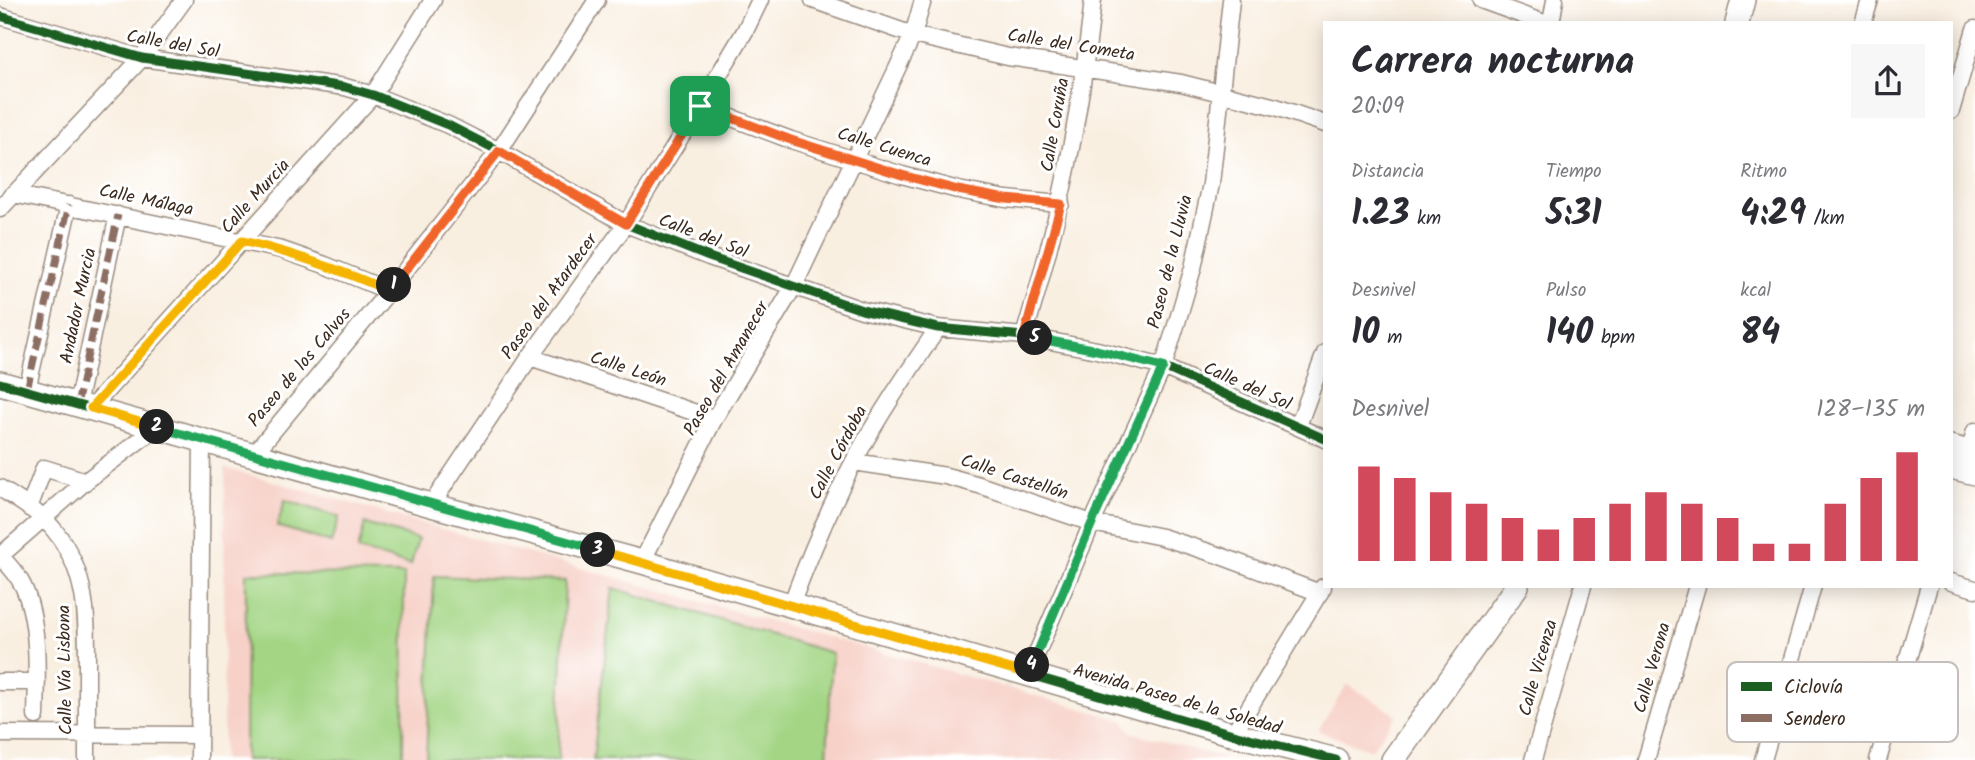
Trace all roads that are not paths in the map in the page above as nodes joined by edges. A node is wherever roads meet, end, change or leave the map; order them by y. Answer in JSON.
{"nodes":[{"id":1,"x":184,"y":0,"type":"edge"},
{"id":2,"x":433,"y":0,"type":"edge"},
{"id":3,"x":597,"y":0,"type":"edge"},
{"id":4,"x":760,"y":0,"type":"edge"},
{"id":5,"x":813,"y":0,"type":"edge"},
{"id":6,"x":923,"y":0,"type":"edge"},
{"id":7,"x":1093,"y":0,"type":"edge"},
{"id":8,"x":1231,"y":0,"type":"edge"},
{"id":9,"x":1481,"y":0,"type":"edge"},
{"id":10,"x":1555,"y":0,"type":"edge"},
{"id":11,"x":1743,"y":0,"type":"edge"},
{"id":12,"x":1870,"y":0,"type":"edge"},
{"id":13,"x":1539,"y":21,"type":"edge"},
{"id":14,"x":1551,"y":21,"type":"edge"},
{"id":15,"x":1738,"y":21,"type":"edge"},
{"id":16,"x":1864,"y":21,"type":"edge"},
{"id":17,"x":3,"y":22,"type":"edge"},
{"id":18,"x":1975,"y":29,"type":"edge"},
{"id":19,"x":913,"y":35,"type":"junction"},
{"id":20,"x":142,"y":58,"type":"junction"},
{"id":21,"x":1086,"y":70,"type":"junction"},
{"id":22,"x":1222,"y":92,"type":"junction"},
{"id":23,"x":373,"y":95,"type":"junction"},
{"id":24,"x":1953,"y":104,"type":"edge"},
{"id":25,"x":700,"y":106,"type":"junction"},
{"id":26,"x":1323,"y":123,"type":"edge"},
{"id":27,"x":499,"y":151,"type":"junction"},
{"id":28,"x":855,"y":159,"type":"junction"},
{"id":29,"x":13,"y":194,"type":"junction"},
{"id":30,"x":1061,"y":204,"type":"junction"},
{"id":31,"x":69,"y":205,"type":"junction"},
{"id":32,"x":0,"y":209,"type":"edge"},
{"id":33,"x":118,"y":215,"type":"junction"},
{"id":34,"x":626,"y":224,"type":"junction"},
{"id":35,"x":242,"y":241,"type":"junction"},
{"id":36,"x":793,"y":286,"type":"junction"},
{"id":37,"x":389,"y":291,"type":"junction"},
{"id":38,"x":938,"y":328,"type":"junction"},
{"id":39,"x":1024,"y":336,"type":"junction"},
{"id":40,"x":530,"y":357,"type":"junction"},
{"id":41,"x":1323,"y":358,"type":"edge"},
{"id":42,"x":1163,"y":367,"type":"junction"},
{"id":43,"x":0,"y":383,"type":"edge"},
{"id":44,"x":27,"y":390,"type":"junction"},
{"id":45,"x":84,"y":407,"type":"junction"},
{"id":46,"x":714,"y":419,"type":"junction"},
{"id":47,"x":1298,"y":426,"type":"junction"},
{"id":48,"x":158,"y":427,"type":"junction"},
{"id":49,"x":1323,"y":438,"type":"edge"},
{"id":50,"x":202,"y":439,"type":"junction"},
{"id":51,"x":254,"y":454,"type":"junction"},
{"id":52,"x":853,"y":462,"type":"junction"},
{"id":53,"x":86,"y":481,"type":"junction"},
{"id":54,"x":0,"y":488,"type":"edge"},
{"id":55,"x":430,"y":505,"type":"junction"},
{"id":56,"x":29,"y":508,"type":"junction"},
{"id":57,"x":43,"y":519,"type":"junction"},
{"id":58,"x":1092,"y":523,"type":"junction"},
{"id":59,"x":0,"y":556,"type":"edge"},
{"id":60,"x":642,"y":562,"type":"junction"},
{"id":61,"x":1953,"y":583,"type":"edge"},
{"id":62,"x":1516,"y":588,"type":"edge"},
{"id":63,"x":1582,"y":588,"type":"edge"},
{"id":64,"x":1696,"y":588,"type":"edge"},
{"id":65,"x":1813,"y":588,"type":"edge"},
{"id":66,"x":1928,"y":588,"type":"edge"},
{"id":67,"x":1322,"y":589,"type":"edge"},
{"id":68,"x":1975,"y":589,"type":"edge"},
{"id":69,"x":791,"y":605,"type":"junction"},
{"id":70,"x":1792,"y":662,"type":"edge"},
{"id":71,"x":1907,"y":662,"type":"edge"},
{"id":72,"x":1028,"y":674,"type":"junction"},
{"id":73,"x":0,"y":682,"type":"edge"},
{"id":74,"x":37,"y":682,"type":"junction"},
{"id":75,"x":36,"y":716,"type":"dead end"},
{"id":76,"x":0,"y":734,"type":"edge"},
{"id":77,"x":87,"y":734,"type":"junction"},
{"id":78,"x":1233,"y":734,"type":"junction"},
{"id":79,"x":199,"y":735,"type":"junction"},
{"id":80,"x":1768,"y":742,"type":"edge"},
{"id":81,"x":1883,"y":742,"type":"edge"},
{"id":82,"x":87,"y":760,"type":"edge"},
{"id":83,"x":199,"y":760,"type":"edge"},
{"id":84,"x":1336,"y":760,"type":"edge"},
{"id":85,"x":1393,"y":760,"type":"edge"},
{"id":86,"x":1533,"y":760,"type":"edge"},
{"id":87,"x":1646,"y":760,"type":"edge"},
{"id":88,"x":1763,"y":760,"type":"edge"},
{"id":89,"x":1878,"y":760,"type":"edge"}],
"edges":[{"from":1,"to":20,"type":"street"},
{"from":2,"to":23,"type":"street","name":"Calle Murcia"},
{"from":3,"to":27,"type":"street","name":"Paseo de los Calvos"},
{"from":4,"to":25,"type":"street","name":"Paseo del Atardecer"},
{"from":5,"to":19,"type":"street","name":"Calle del Cometa"},
{"from":6,"to":19,"type":"street","name":"Paseo del Amanecer"},
{"from":7,"to":21,"type":"street","name":"Calle Coruña"},
{"from":8,"to":22,"type":"street","name":"Paseo de la Lluvia"},
{"from":9,"to":13,"type":"street"},
{"from":10,"to":14,"type":"street"},
{"from":11,"to":15,"type":"street"},
{"from":12,"to":16,"type":"street"},
{"from":17,"to":20,"type":"street","name":"Calle del Sol"},
{"from":18,"to":24,"type":"street"},
{"from":19,"to":21,"type":"street","name":"Calle del Cometa"},
{"from":19,"to":28,"type":"street","name":"Paseo del Amanecer"},
{"from":20,"to":23,"type":"street","name":"Calle del Sol"},
{"from":20,"to":29,"type":"street"},
{"from":21,"to":22,"type":"street","name":"Calle del Cometa"},
{"from":21,"to":30,"type":"street","name":"Calle Coruña"},
{"from":22,"to":26,"type":"street","name":"Calle del Cometa"},
{"from":22,"to":42,"type":"street","name":"Paseo de la Lluvia"},
{"from":23,"to":27,"type":"street","name":"Calle del Sol"},
{"from":23,"to":35,"type":"street","name":"Calle Murcia"},
{"from":25,"to":28,"type":"street","name":"Calle Cuenca"},
{"from":25,"to":34,"type":"street","name":"Paseo del Atardecer"},
{"from":27,"to":34,"type":"street","name":"Calle del Sol"},
{"from":27,"to":37,"type":"street","name":"Paseo de los Calvos"},
{"from":28,"to":30,"type":"street","name":"Calle Cuenca"},
{"from":28,"to":36,"type":"street","name":"Paseo del Amanecer"},
{"from":29,"to":31,"type":"street","name":"Calle Málaga"},
{"from":29,"to":32,"type":"street"},
{"from":30,"to":39,"type":"street","name":"Calle Coruña"},
{"from":31,"to":33,"type":"street","name":"Calle Málaga"},
{"from":31,"to":44,"type":"street"},
{"from":33,"to":35,"type":"street","name":"Calle Málaga"},
{"from":33,"to":45,"type":"street","name":"Andador Murcia"},
{"from":34,"to":36,"type":"street","name":"Calle del Sol"},
{"from":34,"to":40,"type":"street","name":"Paseo del Atardecer"},
{"from":35,"to":37,"type":"street","name":"Calle Málaga"},
{"from":35,"to":45,"type":"street","name":"Calle Murcia"},
{"from":36,"to":38,"type":"street","name":"Calle del Sol"},
{"from":36,"to":46,"type":"street","name":"Paseo del Amanecer"},
{"from":37,"to":51,"type":"street","name":"Paseo de los Calvos"},
{"from":38,"to":39,"type":"street","name":"Calle del Sol"},
{"from":38,"to":52,"type":"street","name":"Calle Córdoba"},
{"from":39,"to":42,"type":"street","name":"Calle del Sol"},
{"from":40,"to":46,"type":"street","name":"Calle León"},
{"from":40,"to":55,"type":"street","name":"Paseo del Atardecer"},
{"from":41,"to":47,"type":"street"},
{"from":42,"to":47,"type":"street","name":"Calle del Sol"},
{"from":42,"to":58,"type":"street","name":"Paseo de la Lluvia"},
{"from":43,"to":44,"type":"street","name":"Avenida Paseo de la Soledad"},
{"from":44,"to":45,"type":"street","name":"Avenida Paseo de la Soledad"},
{"from":45,"to":48,"type":"street","name":"Avenida Paseo de la Soledad"},
{"from":46,"to":60,"type":"street","name":"Paseo del Amanecer"},
{"from":47,"to":49,"type":"street","name":"Calle del Sol"},
{"from":48,"to":50,"type":"street","name":"Avenida Paseo de la Soledad"},
{"from":48,"to":53,"type":"street"},
{"from":50,"to":51,"type":"street","name":"Avenida Paseo de la Soledad"},
{"from":50,"to":79,"type":"street"},
{"from":51,"to":55,"type":"street","name":"Avenida Paseo de la Soledad"},
{"from":52,"to":58,"type":"street","name":"Calle Castellón"},
{"from":52,"to":69,"type":"street","name":"Calle Córdoba"},
{"from":53,"to":56,"type":"street"},
{"from":53,"to":57,"type":"street"},
{"from":54,"to":56,"type":"street","name":"Calle Vía Lisbona"},
{"from":55,"to":60,"type":"street","name":"Avenida Paseo de la Soledad"},
{"from":56,"to":57,"type":"street","name":"Calle Vía Lisbona"},
{"from":57,"to":59,"type":"street"},
{"from":57,"to":77,"type":"street","name":"Calle Vía Lisbona"},
{"from":58,"to":67,"type":"street","name":"Calle Castellón"},
{"from":58,"to":72,"type":"street","name":"Paseo de la Lluvia"},
{"from":59,"to":74,"type":"street"},
{"from":60,"to":69,"type":"street","name":"Avenida Paseo de la Soledad"},
{"from":61,"to":68,"type":"street"},
{"from":62,"to":85,"type":"street"},
{"from":63,"to":86,"type":"street","name":"Calle Vicenza"},
{"from":64,"to":87,"type":"street","name":"Calle Verona"},
{"from":65,"to":70,"type":"street"},
{"from":66,"to":71,"type":"street"},
{"from":67,"to":78,"type":"street"},
{"from":69,"to":72,"type":"street","name":"Avenida Paseo de la Soledad"},
{"from":72,"to":78,"type":"street","name":"Avenida Paseo de la Soledad"},
{"from":73,"to":74,"type":"street"},
{"from":74,"to":75,"type":"street"},
{"from":76,"to":77,"type":"street"},
{"from":77,"to":79,"type":"street"},
{"from":77,"to":82,"type":"street","name":"Calle Vía Lisbona"},
{"from":78,"to":84,"type":"street","name":"Avenida Paseo de la Soledad"},
{"from":79,"to":83,"type":"street"},
{"from":80,"to":88,"type":"street"},
{"from":81,"to":89,"type":"street"}]}
